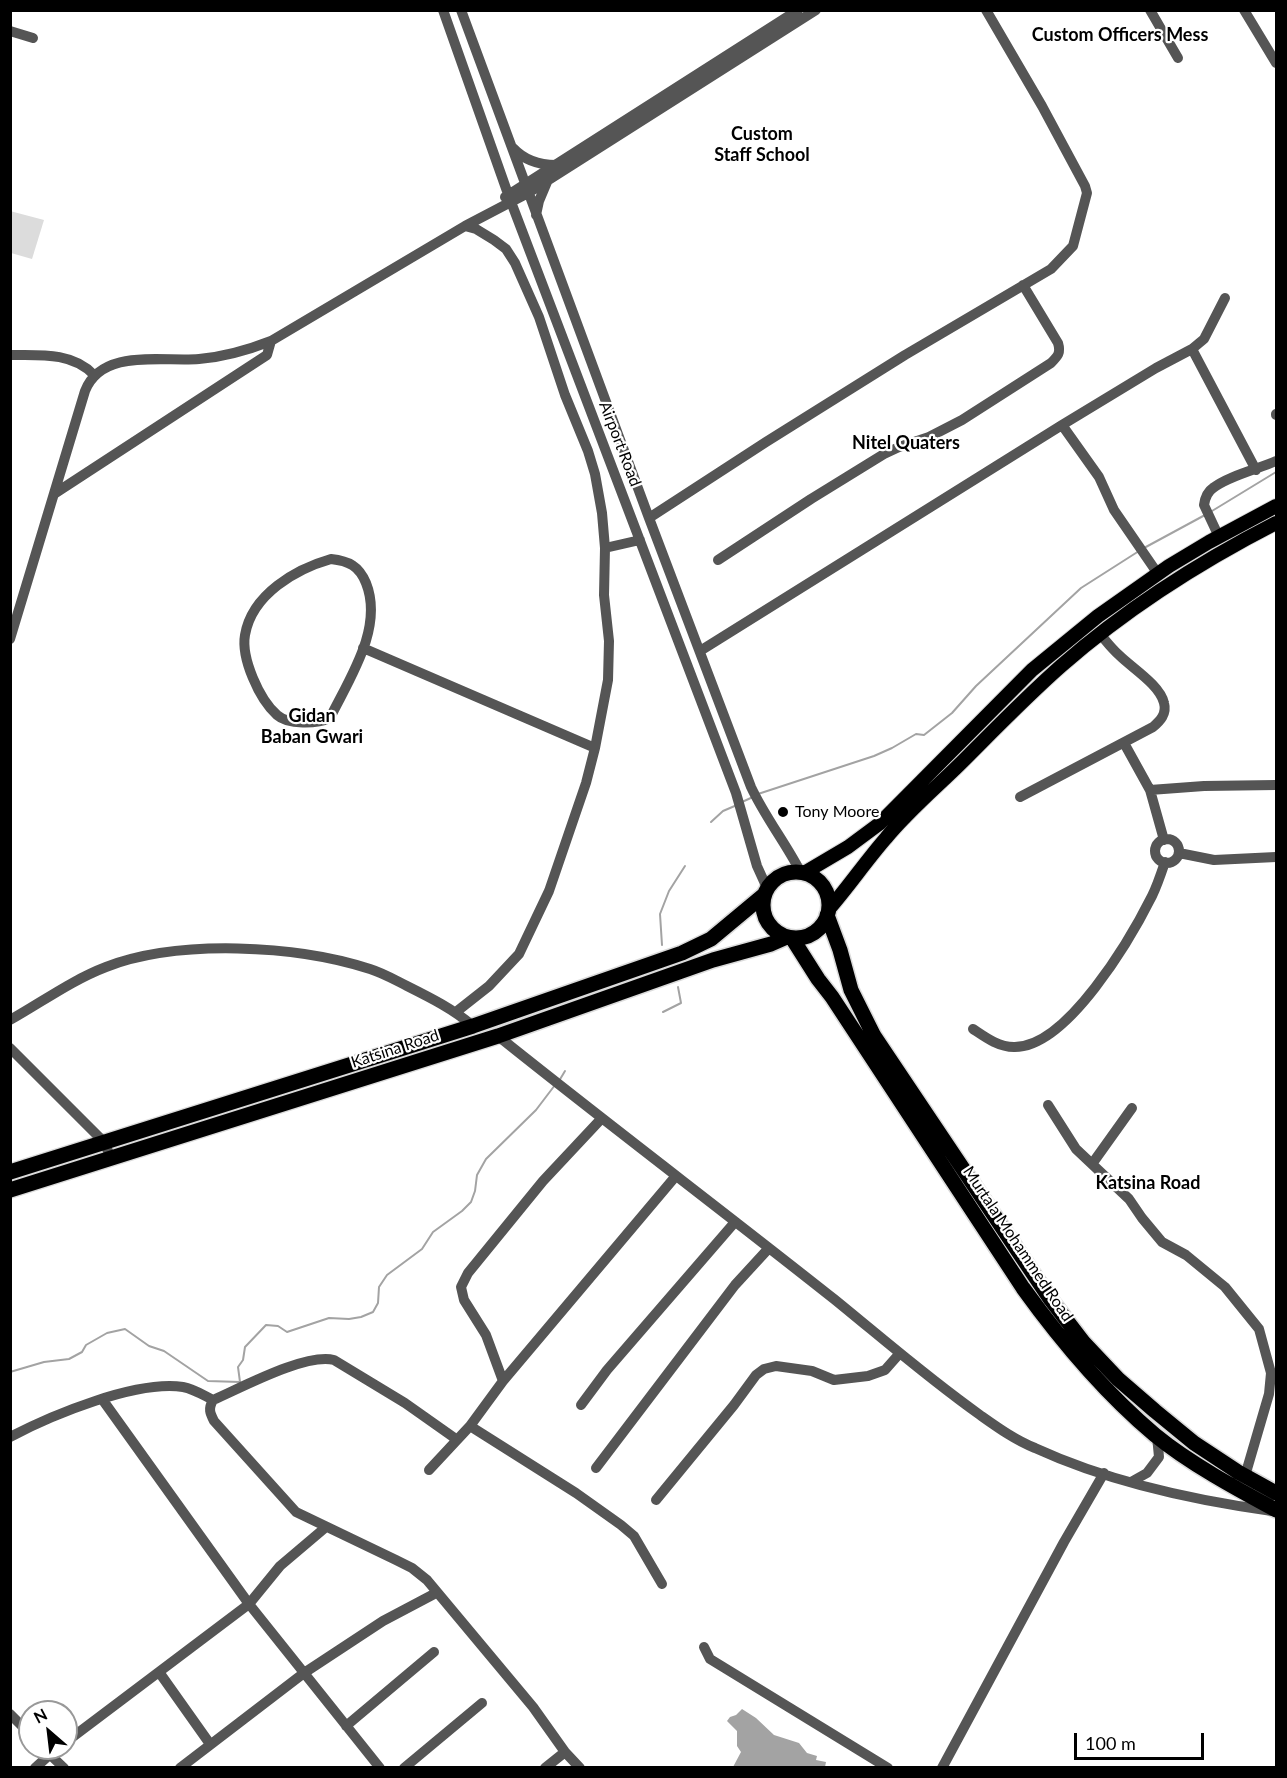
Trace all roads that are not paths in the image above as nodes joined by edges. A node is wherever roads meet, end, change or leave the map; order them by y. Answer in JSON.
{"nodes":[{"id":1,"x":443,"y":10,"type":"edge"},
{"id":2,"x":461,"y":10,"type":"edge"},
{"id":3,"x":798,"y":10,"type":"edge"},
{"id":4,"x":816,"y":10,"type":"edge"},
{"id":5,"x":986,"y":10,"type":"edge"},
{"id":6,"x":1150,"y":10,"type":"edge"},
{"id":7,"x":1244,"y":10,"type":"edge"},
{"id":8,"x":10,"y":31,"type":"edge"},
{"id":9,"x":33,"y":38,"type":"dead end"},
{"id":10,"x":1178,"y":58,"type":"dead end"},
{"id":11,"x":1276,"y":63,"type":"edge"},
{"id":12,"x":510,"y":144,"type":"junction"},
{"id":13,"x":556,"y":165,"type":"junction"},
{"id":14,"x":548,"y":180,"type":"junction"},
{"id":15,"x":527,"y":188,"type":"junction"},
{"id":16,"x":510,"y":198,"type":"junction"},
{"id":17,"x":536,"y":216,"type":"junction"},
{"id":18,"x":467,"y":225,"type":"junction"},
{"id":19,"x":1023,"y":285,"type":"junction"},
{"id":20,"x":1225,"y":298,"type":"dead end"},
{"id":21,"x":271,"y":341,"type":"junction"},
{"id":22,"x":1192,"y":349,"type":"junction"},
{"id":23,"x":10,"y":355,"type":"edge"},
{"id":24,"x":94,"y":375,"type":"junction"},
{"id":25,"x":1062,"y":425,"type":"junction"},
{"id":26,"x":1276,"y":461,"type":"edge"},
{"id":27,"x":1256,"y":470,"type":"junction"},
{"id":28,"x":54,"y":494,"type":"junction"},
{"id":29,"x":1276,"y":507,"type":"edge"},
{"id":30,"x":649,"y":518,"type":"junction"},
{"id":31,"x":1276,"y":523,"type":"edge"},
{"id":32,"x":1219,"y":537,"type":"junction"},
{"id":33,"x":640,"y":540,"type":"junction"},
{"id":34,"x":605,"y":548,"type":"junction"},
{"id":35,"x":718,"y":560,"type":"dead end"},
{"id":36,"x":1158,"y":573,"type":"junction"},
{"id":37,"x":1100,"y":634,"type":"junction"},
{"id":38,"x":10,"y":639,"type":"edge"},
{"id":39,"x":363,"y":648,"type":"junction"},
{"id":40,"x":700,"y":651,"type":"junction"},
{"id":41,"x":1124,"y":743,"type":"junction"},
{"id":42,"x":595,"y":748,"type":"junction"},
{"id":43,"x":1276,"y":785,"type":"edge"},
{"id":44,"x":1150,"y":790,"type":"junction"},
{"id":45,"x":1020,"y":797,"type":"dead end"},
{"id":46,"x":1164,"y":840,"type":"junction"},
{"id":47,"x":1179,"y":853,"type":"junction"},
{"id":48,"x":1276,"y":857,"type":"edge"},
{"id":49,"x":1165,"y":862,"type":"junction"},
{"id":50,"x":802,"y":872,"type":"junction"},
{"id":51,"x":766,"y":891,"type":"junction"},
{"id":52,"x":828,"y":912,"type":"junction"},
{"id":53,"x":790,"y":937,"type":"junction"},
{"id":54,"x":456,"y":1012,"type":"junction"},
{"id":55,"x":10,"y":1020,"type":"edge"},
{"id":56,"x":473,"y":1026,"type":"junction"},
{"id":57,"x":973,"y":1029,"type":"dead end"},
{"id":58,"x":498,"y":1035,"type":"junction"},
{"id":59,"x":10,"y":1048,"type":"edge"},
{"id":60,"x":1048,"y":1105,"type":"dead end"},
{"id":61,"x":1132,"y":1108,"type":"dead end"},
{"id":62,"x":602,"y":1118,"type":"junction"},
{"id":63,"x":104,"y":1142,"type":"junction"},
{"id":64,"x":111,"y":1158,"type":"junction"},
{"id":65,"x":1092,"y":1164,"type":"junction"},
{"id":66,"x":10,"y":1172,"type":"edge"},
{"id":67,"x":675,"y":1177,"type":"junction"},
{"id":68,"x":10,"y":1190,"type":"edge"},
{"id":69,"x":735,"y":1222,"type":"junction"},
{"id":70,"x":769,"y":1248,"type":"junction"},
{"id":71,"x":900,"y":1353,"type":"junction"},
{"id":72,"x":503,"y":1381,"type":"junction"},
{"id":73,"x":102,"y":1399,"type":"junction"},
{"id":74,"x":213,"y":1400,"type":"junction"},
{"id":75,"x":581,"y":1405,"type":"dead end"},
{"id":76,"x":470,"y":1426,"type":"junction"},
{"id":77,"x":1157,"y":1436,"type":"junction"},
{"id":78,"x":10,"y":1437,"type":"edge"},
{"id":79,"x":456,"y":1440,"type":"junction"},
{"id":80,"x":596,"y":1468,"type":"dead end"},
{"id":81,"x":429,"y":1470,"type":"dead end"},
{"id":82,"x":1104,"y":1473,"type":"junction"},
{"id":83,"x":1245,"y":1476,"type":"junction"},
{"id":84,"x":1131,"y":1482,"type":"junction"},
{"id":85,"x":1276,"y":1493,"type":"edge"},
{"id":86,"x":656,"y":1500,"type":"dead end"},
{"id":87,"x":1276,"y":1511,"type":"edge"},
{"id":88,"x":326,"y":1527,"type":"junction"},
{"id":89,"x":662,"y":1584,"type":"dead end"},
{"id":90,"x":436,"y":1593,"type":"junction"},
{"id":91,"x":249,"y":1604,"type":"junction"},
{"id":92,"x":704,"y":1647,"type":"dead end"},
{"id":93,"x":434,"y":1652,"type":"dead end"},
{"id":94,"x":159,"y":1672,"type":"junction"},
{"id":95,"x":304,"y":1672,"type":"junction"},
{"id":96,"x":482,"y":1703,"type":"dead end"},
{"id":97,"x":346,"y":1726,"type":"junction"},
{"id":98,"x":78,"y":1733,"type":"edge"},
{"id":99,"x":210,"y":1744,"type":"junction"},
{"id":100,"x":565,"y":1752,"type":"junction"},
{"id":101,"x":180,"y":1767,"type":"edge"},
{"id":102,"x":380,"y":1767,"type":"edge"},
{"id":103,"x":404,"y":1767,"type":"edge"},
{"id":104,"x":544,"y":1767,"type":"edge"},
{"id":105,"x":580,"y":1767,"type":"edge"},
{"id":106,"x":888,"y":1767,"type":"edge"},
{"id":107,"x":942,"y":1767,"type":"edge"}],
"edges":[{"from":1,"to":16,"type":"street","name":"Airport Road"},
{"from":2,"to":12,"type":"street","name":"Airport Road"},
{"from":3,"to":13,"type":"street"},
{"from":4,"to":14,"type":"street"},
{"from":5,"to":19,"type":"street"},
{"from":6,"to":10,"type":"street"},
{"from":7,"to":11,"type":"street"},
{"from":8,"to":9,"type":"street"},
{"from":12,"to":13,"type":"street"},
{"from":12,"to":15,"type":"street","name":"Airport Road"},
{"from":13,"to":15,"type":"street"},
{"from":14,"to":15,"type":"street"},
{"from":14,"to":17,"type":"street"},
{"from":15,"to":16,"type":"street"},
{"from":15,"to":17,"type":"street","name":"Airport Road"},
{"from":16,"to":18,"type":"street"},
{"from":16,"to":33,"type":"street","name":"Airport Road"},
{"from":17,"to":30,"type":"street","name":"Airport Road"},
{"from":18,"to":21,"type":"street"},
{"from":18,"to":34,"type":"street"},
{"from":19,"to":30,"type":"street"},
{"from":19,"to":35,"type":"street"},
{"from":20,"to":22,"type":"street"},
{"from":21,"to":24,"type":"street"},
{"from":21,"to":28,"type":"street"},
{"from":22,"to":25,"type":"street"},
{"from":22,"to":27,"type":"street"},
{"from":23,"to":24,"type":"street"},
{"from":24,"to":28,"type":"street"},
{"from":25,"to":36,"type":"street"},
{"from":25,"to":40,"type":"street"},
{"from":26,"to":27,"type":"street"},
{"from":27,"to":32,"type":"street"},
{"from":28,"to":38,"type":"street"},
{"from":29,"to":32,"type":"main road"},
{"from":30,"to":40,"type":"street","name":"Airport Road"},
{"from":31,"to":37,"type":"main road"},
{"from":32,"to":36,"type":"main road"},
{"from":33,"to":34,"type":"street"},
{"from":33,"to":51,"type":"street","name":"Airport Road"},
{"from":34,"to":42,"type":"street"},
{"from":36,"to":50,"type":"main road"},
{"from":37,"to":41,"type":"street"},
{"from":37,"to":52,"type":"main road"},
{"from":39,"to":39,"type":"street"},
{"from":39,"to":42,"type":"street"},
{"from":40,"to":50,"type":"street","name":"Airport Road"},
{"from":41,"to":44,"type":"street"},
{"from":41,"to":45,"type":"street"},
{"from":42,"to":54,"type":"street"},
{"from":43,"to":44,"type":"street"},
{"from":44,"to":46,"type":"street"},
{"from":46,"to":47,"type":"street"},
{"from":46,"to":49,"type":"street"},
{"from":47,"to":48,"type":"street"},
{"from":47,"to":49,"type":"street"},
{"from":49,"to":57,"type":"street"},
{"from":50,"to":51,"type":"highway"},
{"from":50,"to":52,"type":"highway"},
{"from":51,"to":53,"type":"highway"},
{"from":51,"to":56,"type":"highway","name":"Katsina Road"},
{"from":52,"to":53,"type":"highway"},
{"from":52,"to":83,"type":"highway","name":"Murtala Mohammed Road"},
{"from":53,"to":58,"type":"highway","name":"Katsina Road"},
{"from":53,"to":77,"type":"highway","name":"Murtala Mohammed Road"},
{"from":54,"to":55,"type":"street"},
{"from":54,"to":56,"type":"street"},
{"from":56,"to":63,"type":"highway","name":"Katsina Road"},
{"from":58,"to":62,"type":"street"},
{"from":58,"to":64,"type":"highway","name":"Katsina Road"},
{"from":59,"to":63,"type":"street"},
{"from":60,"to":65,"type":"street"},
{"from":61,"to":65,"type":"street"},
{"from":62,"to":67,"type":"street"},
{"from":62,"to":72,"type":"street"},
{"from":63,"to":64,"type":"street"},
{"from":63,"to":66,"type":"highway","name":"Katsina Road"},
{"from":64,"to":68,"type":"highway","name":"Katsina Road"},
{"from":65,"to":83,"type":"street"},
{"from":67,"to":69,"type":"street"},
{"from":67,"to":72,"type":"street"},
{"from":69,"to":70,"type":"street"},
{"from":69,"to":75,"type":"street"},
{"from":70,"to":71,"type":"street"},
{"from":70,"to":80,"type":"street"},
{"from":71,"to":82,"type":"street"},
{"from":71,"to":86,"type":"street"},
{"from":72,"to":76,"type":"street"},
{"from":73,"to":74,"type":"street"},
{"from":73,"to":78,"type":"street"},
{"from":73,"to":91,"type":"street"},
{"from":74,"to":79,"type":"street"},
{"from":74,"to":88,"type":"street"},
{"from":76,"to":79,"type":"street"},
{"from":76,"to":89,"type":"street"},
{"from":77,"to":84,"type":"street"},
{"from":77,"to":87,"type":"highway","name":"Murtala Mohammed Road"},
{"from":79,"to":81,"type":"street"},
{"from":82,"to":84,"type":"street"},
{"from":82,"to":107,"type":"street"},
{"from":83,"to":85,"type":"highway","name":"Murtala Mohammed Road"},
{"from":84,"to":87,"type":"street"},
{"from":88,"to":90,"type":"street"},
{"from":88,"to":91,"type":"street"},
{"from":90,"to":95,"type":"street"},
{"from":90,"to":100,"type":"street"},
{"from":91,"to":94,"type":"street"},
{"from":91,"to":95,"type":"street"},
{"from":92,"to":106,"type":"street"},
{"from":93,"to":97,"type":"street"},
{"from":94,"to":98,"type":"street"},
{"from":94,"to":99,"type":"street"},
{"from":95,"to":97,"type":"street"},
{"from":95,"to":99,"type":"street"},
{"from":96,"to":103,"type":"street"},
{"from":97,"to":102,"type":"street"},
{"from":99,"to":101,"type":"street"},
{"from":100,"to":104,"type":"street"},
{"from":100,"to":105,"type":"street"}]}
